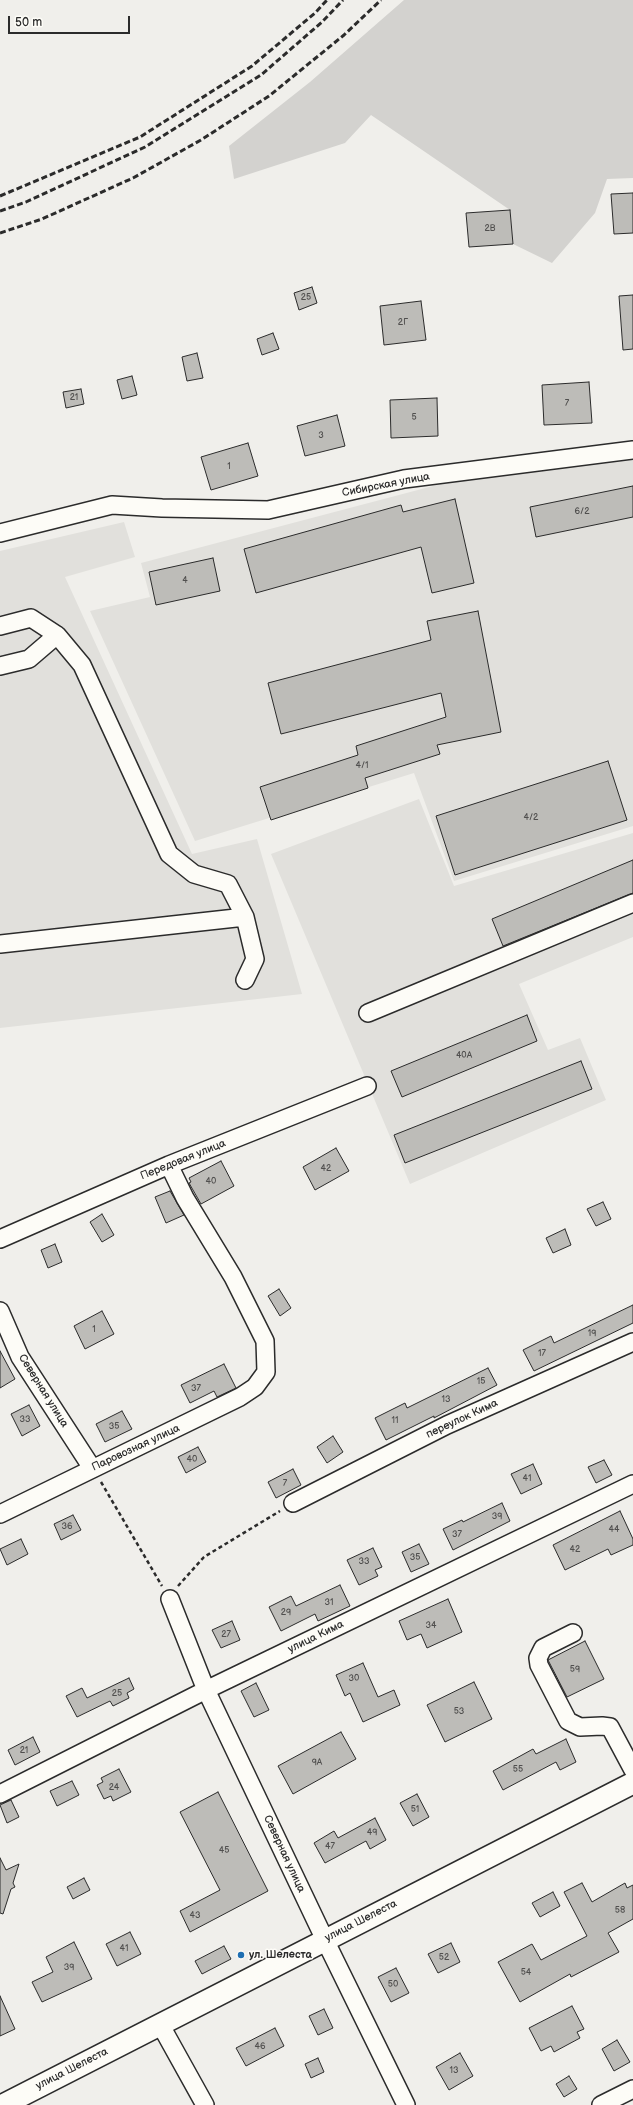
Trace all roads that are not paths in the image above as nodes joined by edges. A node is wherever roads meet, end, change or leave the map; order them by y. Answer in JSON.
{"nodes":[{"id":1,"x":633,"y":450,"type":"edge"},
{"id":2,"x":0,"y":533,"type":"edge"},
{"id":3,"x":0,"y":626,"type":"edge"},
{"id":4,"x":57,"y":635,"type":"junction"},
{"id":5,"x":0,"y":666,"type":"edge"},
{"id":6,"x":633,"y":903,"type":"edge"},
{"id":7,"x":245,"y":917,"type":"junction"},
{"id":8,"x":0,"y":944,"type":"edge"},
{"id":9,"x":245,"y":980,"type":"dead end"},
{"id":10,"x":368,"y":1013,"type":"dead end"},
{"id":11,"x":367,"y":1086,"type":"dead end"},
{"id":12,"x":169,"y":1165,"type":"junction"},
{"id":13,"x":0,"y":1239,"type":"edge"},
{"id":14,"x":0,"y":1311,"type":"edge"},
{"id":15,"x":633,"y":1342,"type":"edge"},
{"id":16,"x":92,"y":1468,"type":"junction"},
{"id":17,"x":633,"y":1484,"type":"edge"},
{"id":18,"x":293,"y":1503,"type":"road end"},
{"id":19,"x":0,"y":1514,"type":"edge"},
{"id":20,"x":170,"y":1599,"type":"road end"},
{"id":21,"x":573,"y":1633,"type":"dead end"},
{"id":22,"x":206,"y":1690,"type":"junction"},
{"id":23,"x":633,"y":1770,"type":"edge"},
{"id":24,"x":633,"y":1782,"type":"edge"},
{"id":25,"x":0,"y":1794,"type":"edge"},
{"id":26,"x":325,"y":1940,"type":"junction"},
{"id":27,"x":160,"y":2024,"type":"junction"},
{"id":28,"x":633,"y":2089,"type":"edge"},
{"id":29,"x":3,"y":2105,"type":"edge"},
{"id":30,"x":205,"y":2105,"type":"edge"},
{"id":31,"x":406,"y":2105,"type":"edge"},
{"id":32,"x":601,"y":2105,"type":"edge"}],
"edges":[{"from":1,"to":2,"type":"street","name":"Сибирская улица"},
{"from":3,"to":4,"type":"street"},
{"from":4,"to":5,"type":"street"},
{"from":4,"to":7,"type":"street"},
{"from":6,"to":10,"type":"street"},
{"from":7,"to":8,"type":"street"},
{"from":7,"to":9,"type":"street"},
{"from":11,"to":12,"type":"street","name":"Передовая улица"},
{"from":12,"to":13,"type":"street","name":"Передовая улица"},
{"from":12,"to":16,"type":"street","name":"Паровозная улица"},
{"from":14,"to":16,"type":"street","name":"Северная улица"},
{"from":15,"to":18,"type":"street","name":"переулок Кима"},
{"from":16,"to":19,"type":"street","name":"Паровозная улица"},
{"from":17,"to":22,"type":"street","name":"улица Кима"},
{"from":20,"to":22,"type":"street","name":"Северная улица"},
{"from":21,"to":23,"type":"street"},
{"from":22,"to":25,"type":"street","name":"улица Кима"},
{"from":22,"to":26,"type":"street","name":"Северная улица"},
{"from":24,"to":26,"type":"main road","name":"улица Шелеста"},
{"from":26,"to":27,"type":"main road","name":"улица Шелеста"},
{"from":26,"to":31,"type":"street","name":"Северная улица"},
{"from":27,"to":29,"type":"main road","name":"улица Шелеста"},
{"from":27,"to":30,"type":"street"},
{"from":28,"to":32,"type":"street"}]}
